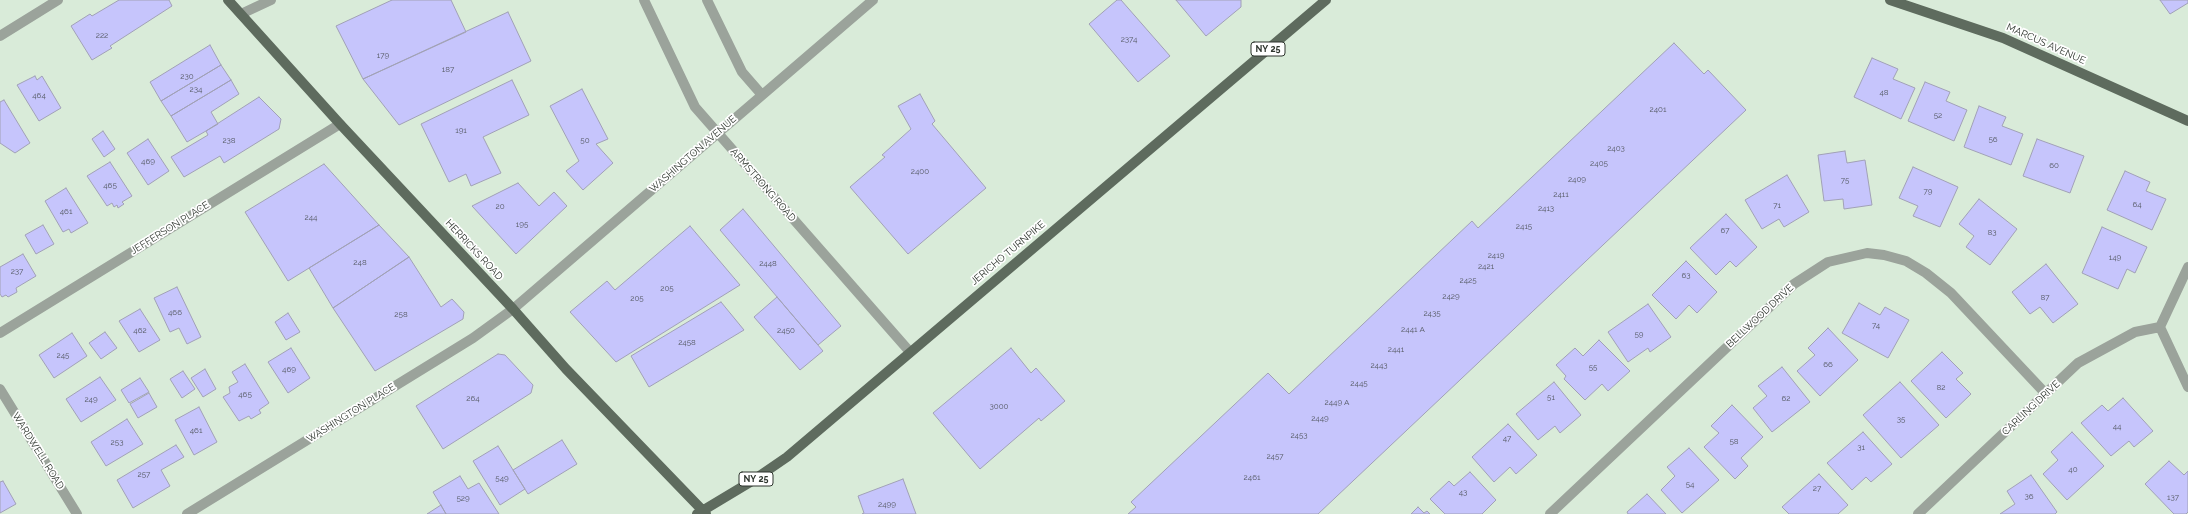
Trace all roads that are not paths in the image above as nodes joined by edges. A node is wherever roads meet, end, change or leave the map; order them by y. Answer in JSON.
{"nodes":[{"id":1,"x":58,"y":0,"type":"edge"},
{"id":2,"x":228,"y":0,"type":"edge"},
{"id":3,"x":271,"y":0,"type":"edge"},
{"id":4,"x":644,"y":0,"type":"edge"},
{"id":5,"x":707,"y":0,"type":"edge"},
{"id":6,"x":873,"y":0,"type":"edge"},
{"id":7,"x":1326,"y":0,"type":"edge"},
{"id":8,"x":1890,"y":0,"type":"edge"},
{"id":9,"x":241,"y":14,"type":"junction"},
{"id":10,"x":0,"y":36,"type":"edge"},
{"id":11,"x":762,"y":95,"type":"junction"},
{"id":12,"x":2188,"y":121,"type":"edge"},
{"id":13,"x":340,"y":124,"type":"junction"},
{"id":14,"x":717,"y":133,"type":"junction"},
{"id":15,"x":2188,"y":267,"type":"edge"},
{"id":16,"x":513,"y":309,"type":"junction"},
{"id":17,"x":2160,"y":327,"type":"junction"},
{"id":18,"x":0,"y":333,"type":"edge"},
{"id":19,"x":910,"y":352,"type":"junction"},
{"id":20,"x":2188,"y":387,"type":"edge"},
{"id":21,"x":0,"y":389,"type":"edge"},
{"id":22,"x":2046,"y":394,"type":"junction"},
{"id":23,"x":702,"y":513,"type":"edge"},
{"id":24,"x":77,"y":514,"type":"edge"},
{"id":25,"x":187,"y":514,"type":"edge"},
{"id":26,"x":1550,"y":514,"type":"edge"},
{"id":27,"x":1918,"y":514,"type":"edge"}],
"edges":[{"from":1,"to":10,"type":"street"},
{"from":2,"to":9,"type":"main road","name":"HERRICKS ROAD"},
{"from":3,"to":9,"type":"street"},
{"from":4,"to":14,"type":"street","name":"ARMSTRONG ROAD"},
{"from":5,"to":11,"type":"street"},
{"from":6,"to":11,"type":"street","name":"WASHINGTON AVENUE"},
{"from":7,"to":19,"type":"main road","name":"JERICHO TURNPIKE","number":"NY 25"},
{"from":8,"to":12,"type":"main road","name":"MARCUS AVENUE"},
{"from":9,"to":13,"type":"main road","name":"HERRICKS ROAD"},
{"from":11,"to":14,"type":"street","name":"WASHINGTON AVENUE"},
{"from":13,"to":16,"type":"main road","name":"HERRICKS ROAD"},
{"from":13,"to":18,"type":"street","name":"JEFFERSON PLACE"},
{"from":14,"to":16,"type":"street","name":"WASHINGTON AVENUE"},
{"from":14,"to":19,"type":"street","name":"ARMSTRONG ROAD"},
{"from":15,"to":17,"type":"street"},
{"from":16,"to":23,"type":"main road","name":"HERRICKS ROAD"},
{"from":16,"to":25,"type":"street","name":"WASHINGTON PLACE"},
{"from":17,"to":20,"type":"street"},
{"from":17,"to":22,"type":"street","name":"CARLING DRIVE"},
{"from":19,"to":23,"type":"main road","name":"JERICHO TURNPIKE","number":"NY 25"},
{"from":21,"to":24,"type":"street","name":"WARDWELL ROAD"},
{"from":22,"to":26,"type":"street","name":"BELLWOOD DRIVE"},
{"from":22,"to":27,"type":"street","name":"CARLING DRIVE"}]}
